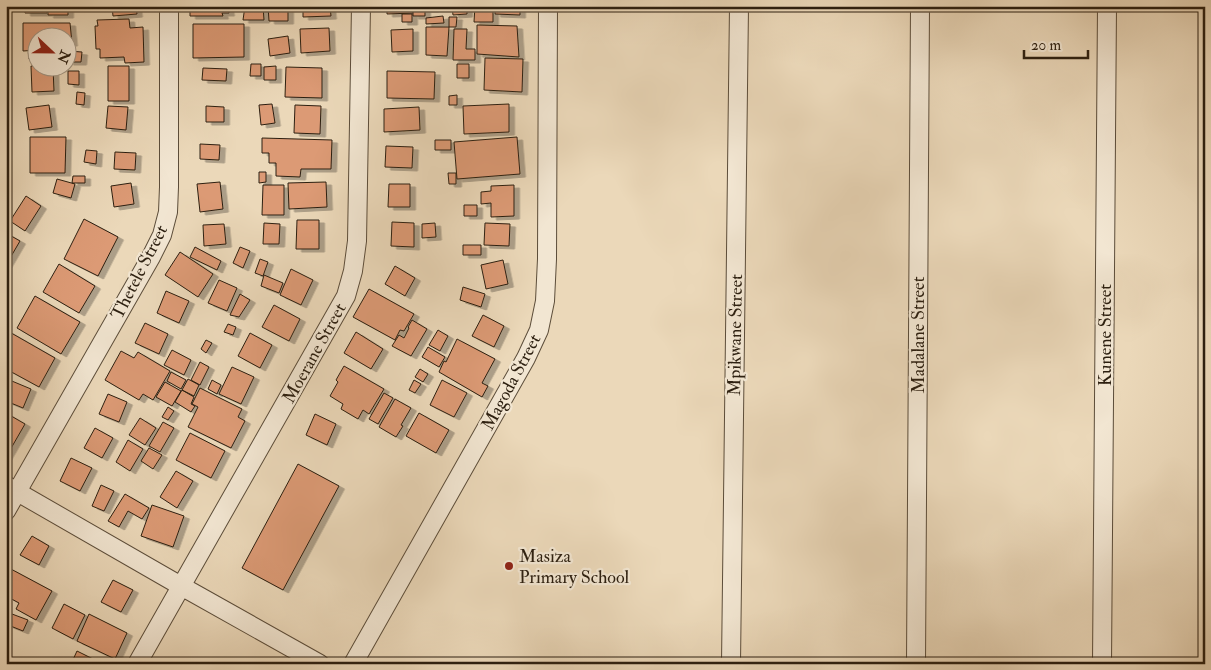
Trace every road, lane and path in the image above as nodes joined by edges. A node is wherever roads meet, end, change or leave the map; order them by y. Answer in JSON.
{"nodes":[{"id":1,"x":169,"y":6,"type":"edge"},
{"id":2,"x":361,"y":6,"type":"edge"},
{"id":3,"x":548,"y":6,"type":"edge"},
{"id":4,"x":739,"y":6,"type":"edge"},
{"id":5,"x":920,"y":6,"type":"edge"},
{"id":6,"x":1107,"y":6,"type":"edge"},
{"id":7,"x":12,"y":489,"type":"edge"},
{"id":8,"x":6,"y":511,"type":"edge"},
{"id":9,"x":181,"y":586,"type":"junction"},
{"id":10,"x":137,"y":664,"type":"edge"},
{"id":11,"x":320,"y":664,"type":"edge"},
{"id":12,"x":353,"y":664,"type":"edge"},
{"id":13,"x":731,"y":664,"type":"edge"},
{"id":14,"x":916,"y":664,"type":"edge"},
{"id":15,"x":1102,"y":664,"type":"edge"}],
"edges":[{"from":1,"to":7,"type":"street","name":"Thetele Street"},
{"from":2,"to":9,"type":"street","name":"Moerane Street"},
{"from":3,"to":12,"type":"street","name":"Magoda Street"},
{"from":4,"to":13,"type":"street","name":"Mpikwane Street"},
{"from":5,"to":14,"type":"street","name":"Madalane Street"},
{"from":6,"to":15,"type":"street","name":"Kunene Street"},
{"from":7,"to":8,"type":"street","name":"Thetele Street"},
{"from":7,"to":9,"type":"street"},
{"from":9,"to":10,"type":"street","name":"Moerane Street"},
{"from":9,"to":11,"type":"street"}]}
